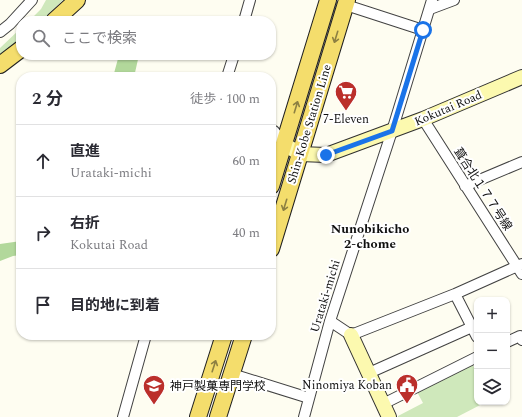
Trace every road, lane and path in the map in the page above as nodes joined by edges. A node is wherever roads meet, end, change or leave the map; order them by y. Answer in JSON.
{"nodes":[{"id":1,"x":32,"y":0,"type":"edge"},
{"id":2,"x":77,"y":0,"type":"edge"},
{"id":3,"x":250,"y":0,"type":"edge"},
{"id":4,"x":328,"y":0,"type":"edge"},
{"id":5,"x":454,"y":0,"type":"edge"},
{"id":6,"x":346,"y":3,"type":"edge"},
{"id":7,"x":431,"y":5,"type":"edge"},
{"id":8,"x":17,"y":16,"type":"edge"},
{"id":9,"x":59,"y":16,"type":"edge"},
{"id":10,"x":245,"y":16,"type":"edge"},
{"id":11,"x":16,"y":17,"type":"edge"},
{"id":12,"x":423,"y":30,"type":"junction"},
{"id":13,"x":0,"y":32,"type":"edge"},
{"id":14,"x":16,"y":53,"type":"edge"},
{"id":15,"x":232,"y":60,"type":"edge"},
{"id":16,"x":0,"y":65,"type":"edge"},
{"id":17,"x":229,"y":72,"type":"edge"},
{"id":18,"x":522,"y":77,"type":"edge"},
{"id":19,"x":423,"y":119,"type":"junction"},
{"id":20,"x":392,"y":131,"type":"junction"},
{"id":21,"x":276,"y":134,"type":"edge"},
{"id":22,"x":284,"y":144,"type":"junction"},
{"id":23,"x":300,"y":154,"type":"junction"},
{"id":24,"x":522,"y":162,"type":"edge"},
{"id":25,"x":276,"y":170,"type":"edge"},
{"id":26,"x":465,"y":186,"type":"junction"},
{"id":27,"x":276,"y":233,"type":"edge"},
{"id":28,"x":520,"y":268,"type":"edge"},
{"id":29,"x":455,"y":294,"type":"junction"},
{"id":30,"x":330,"y":322,"type":"junction"},
{"id":31,"x":472,"y":327,"type":"junction"},
{"id":32,"x":475,"y":333,"type":"edge"},
{"id":33,"x":351,"y":336,"type":"junction"},
{"id":34,"x":145,"y":340,"type":"edge"},
{"id":35,"x":222,"y":340,"type":"edge"},
{"id":36,"x":242,"y":340,"type":"edge"},
{"id":37,"x":522,"y":340,"type":"edge"},
{"id":38,"x":510,"y":341,"type":"edge"},
{"id":39,"x":474,"y":358,"type":"edge"},
{"id":40,"x":369,"y":373,"type":"junction"},
{"id":41,"x":232,"y":374,"type":"junction"},
{"id":42,"x":309,"y":398,"type":"junction"},
{"id":43,"x":383,"y":404,"type":"junction"},
{"id":44,"x":123,"y":417,"type":"edge"},
{"id":45,"x":198,"y":417,"type":"edge"},
{"id":46,"x":218,"y":417,"type":"edge"},
{"id":47,"x":304,"y":417,"type":"edge"},
{"id":48,"x":389,"y":417,"type":"edge"}],
"edges":[{"from":1,"to":8,"type":"street"},
{"from":2,"to":9,"type":"main road"},
{"from":3,"to":10,"type":"street"},
{"from":22,"to":4,"type":"main road","name":"Shin-Kobe Station Line","one_way":true},
{"from":5,"to":7,"type":"street"},
{"from":6,"to":12,"type":"street"},
{"from":6,"to":23,"type":"main road","name":"Shin-Kobe Station Line","one_way":true},
{"from":7,"to":12,"type":"street","name":"Urataki-michi"},
{"from":11,"to":13,"type":"street"},
{"from":12,"to":20,"type":"street","name":"Urataki-michi"},
{"from":14,"to":16,"type":"main road"},
{"from":15,"to":17,"type":"street"},
{"from":18,"to":19,"type":"street","name":"Kokutai Road"},
{"from":19,"to":20,"type":"street","name":"Kokutai Road"},
{"from":19,"to":26,"type":"street","name":"葺合北１７７号線"},
{"from":20,"to":23,"type":"street","name":"Kokutai Road"},
{"from":20,"to":30,"type":"street","name":"Urataki-michi"},
{"from":21,"to":22,"type":"street"},
{"from":22,"to":23,"type":"street","name":"Kokutai Road"},
{"from":22,"to":25,"type":"main road","name":"Shin-Kobe Station Line"},
{"from":23,"to":27,"type":"main road","name":"Shin-Kobe Station Line","one_way":true},
{"from":24,"to":26,"type":"street"},
{"from":26,"to":28,"type":"street","name":"葺合北１７７号線"},
{"from":28,"to":29,"type":"street"},
{"from":29,"to":31,"type":"street"},
{"from":29,"to":33,"type":"street"},
{"from":30,"to":33,"type":"street"},
{"from":30,"to":42,"type":"street","name":"Urataki-michi"},
{"from":31,"to":32,"type":"street"},
{"from":31,"to":40,"type":"street"},
{"from":33,"to":40,"type":"street"},
{"from":34,"to":44,"type":"street"},
{"from":45,"to":35,"type":"main road","one_way":true},
{"from":36,"to":41,"type":"main road"},
{"from":37,"to":38,"type":"street"},
{"from":39,"to":43,"type":"street"},
{"from":40,"to":43,"type":"street"},
{"from":41,"to":42,"type":"street"},
{"from":41,"to":46,"type":"main road"},
{"from":42,"to":47,"type":"street","name":"Urataki-michi"},
{"from":43,"to":48,"type":"street"}]}
